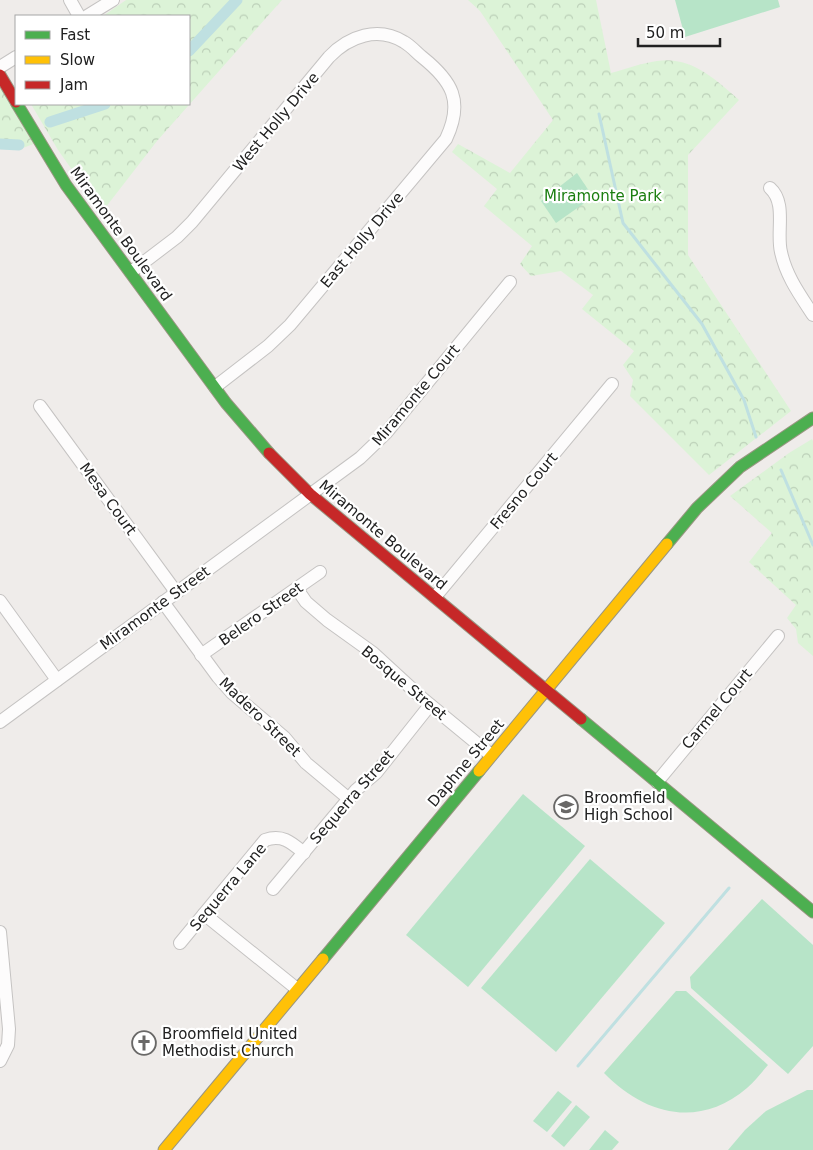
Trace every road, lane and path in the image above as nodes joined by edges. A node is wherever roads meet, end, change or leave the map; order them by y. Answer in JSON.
{"nodes":[{"id":1,"x":70,"y":0,"type":"edge"},
{"id":2,"x":113,"y":0,"type":"edge"},
{"id":3,"x":78,"y":15,"type":"edge"},
{"id":4,"x":90,"y":15,"type":"edge"},
{"id":5,"x":15,"y":59,"type":"edge"},
{"id":6,"x":0,"y":67,"type":"edge"},
{"id":7,"x":436,"y":69,"type":"joint"},
{"id":8,"x":0,"y":75,"type":"edge"},
{"id":9,"x":15,"y":100,"type":"edge"},
{"id":10,"x":18,"y":105,"type":"edge"},
{"id":11,"x":770,"y":188,"type":"dead end"},
{"id":12,"x":131,"y":272,"type":"junction"},
{"id":13,"x":510,"y":282,"type":"dead end"},
{"id":14,"x":813,"y":315,"type":"edge"},
{"id":15,"x":612,"y":384,"type":"dead end"},
{"id":16,"x":215,"y":387,"type":"junction"},
{"id":17,"x":40,"y":406,"type":"dead end"},
{"id":18,"x":813,"y":418,"type":"edge"},
{"id":19,"x":310,"y":494,"type":"junction"},
{"id":20,"x":320,"y":572,"type":"dead end"},
{"id":21,"x":297,"y":588,"type":"junction"},
{"id":22,"x":176,"y":592,"type":"junction"},
{"id":23,"x":435,"y":597,"type":"junction"},
{"id":24,"x":0,"y":601,"type":"edge"},
{"id":25,"x":163,"y":602,"type":"junction"},
{"id":26,"x":778,"y":636,"type":"dead end"},
{"id":27,"x":202,"y":655,"type":"junction"},
{"id":28,"x":57,"y":680,"type":"junction"},
{"id":29,"x":546,"y":690,"type":"junction"},
{"id":30,"x":430,"y":705,"type":"junction"},
{"id":31,"x":0,"y":722,"type":"edge"},
{"id":32,"x":491,"y":755,"type":"junction"},
{"id":33,"x":657,"y":782,"type":"junction"},
{"id":34,"x":349,"y":799,"type":"junction"},
{"id":35,"x":304,"y":853,"type":"junction"},
{"id":36,"x":273,"y":889,"type":"dead end"},
{"id":37,"x":813,"y":912,"type":"edge"},
{"id":38,"x":204,"y":914,"type":"junction"},
{"id":39,"x":0,"y":932,"type":"edge"},
{"id":40,"x":180,"y":943,"type":"dead end"},
{"id":41,"x":297,"y":988,"type":"junction"},
{"id":42,"x":0,"y":1061,"type":"edge"},
{"id":43,"x":164,"y":1150,"type":"edge"}],
"edges":[{"from":1,"to":3,"type":"street"},
{"from":2,"to":4,"type":"street"},
{"from":5,"to":6,"type":"street"},
{"from":7,"to":12,"type":"street","name":"West Holly Drive"},
{"from":7,"to":16,"type":"street","name":"East Holly Drive"},
{"from":8,"to":9,"type":"street","name":"Miramonte Boulevard"},
{"from":10,"to":12,"type":"street","name":"Miramonte Boulevard"},
{"from":11,"to":14,"type":"street"},
{"from":12,"to":16,"type":"street","name":"Miramonte Boulevard"},
{"from":13,"to":19,"type":"street","name":"Miramonte Court"},
{"from":15,"to":23,"type":"street","name":"Fresno Court"},
{"from":16,"to":19,"type":"street","name":"Miramonte Boulevard"},
{"from":17,"to":22,"type":"street","name":"Mesa Court"},
{"from":18,"to":29,"type":"street","name":"Daphne Street"},
{"from":19,"to":22,"type":"street","name":"Miramonte Street"},
{"from":19,"to":23,"type":"street","name":"Miramonte Boulevard"},
{"from":20,"to":21,"type":"street","name":"Belero Street"},
{"from":21,"to":27,"type":"street","name":"Belero Street"},
{"from":21,"to":30,"type":"street","name":"Bosque Street"},
{"from":22,"to":25,"type":"street","name":"Miramonte Street"},
{"from":23,"to":29,"type":"street","name":"Miramonte Boulevard"},
{"from":24,"to":28,"type":"street"},
{"from":25,"to":27,"type":"street","name":"Madero Street"},
{"from":25,"to":28,"type":"street","name":"Miramonte Street"},
{"from":26,"to":33,"type":"street","name":"Carmel Court"},
{"from":27,"to":34,"type":"street","name":"Madero Street"},
{"from":28,"to":31,"type":"street","name":"Miramonte Street"},
{"from":29,"to":32,"type":"street","name":"Daphne Street"},
{"from":29,"to":33,"type":"street","name":"Miramonte Boulevard"},
{"from":30,"to":32,"type":"street","name":"Bosque Street"},
{"from":30,"to":34,"type":"street","name":"Sequerra Street"},
{"from":32,"to":41,"type":"street","name":"Daphne Street"},
{"from":33,"to":37,"type":"street","name":"Miramonte Boulevard"},
{"from":34,"to":35,"type":"street","name":"Sequerra Street"},
{"from":35,"to":36,"type":"street","name":"Sequerra Street"},
{"from":35,"to":38,"type":"street","name":"Sequerra Lane"},
{"from":38,"to":40,"type":"street","name":"Sequerra Lane"},
{"from":38,"to":41,"type":"street"},
{"from":39,"to":42,"type":"street"},
{"from":41,"to":43,"type":"street","name":"Daphne Street"}]}
